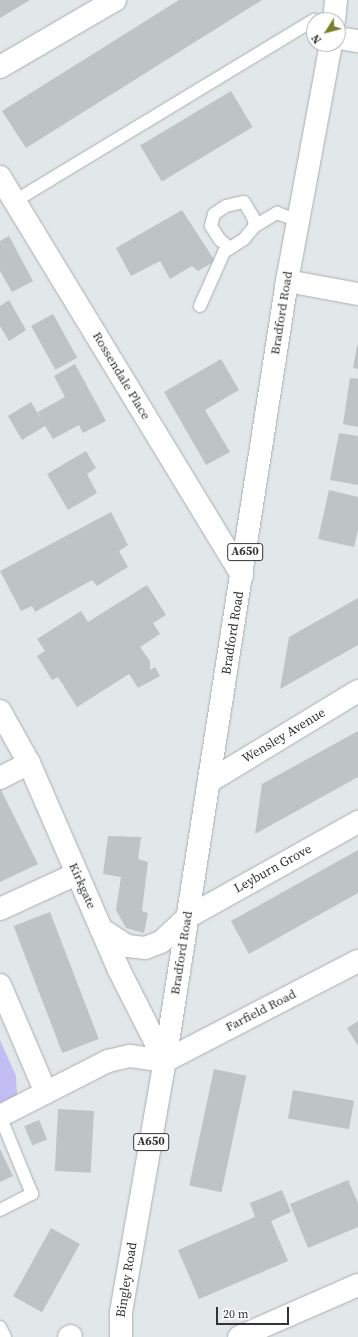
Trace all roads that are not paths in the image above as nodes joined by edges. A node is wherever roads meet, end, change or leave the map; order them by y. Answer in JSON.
{"nodes":[{"id":1,"x":115,"y":0,"type":"edge"},
{"id":2,"x":306,"y":25,"type":"edge"},
{"id":3,"x":346,"y":39,"type":"edge"},
{"id":4,"x":358,"y":41,"type":"edge"},
{"id":5,"x":329,"y":52,"type":"edge"},
{"id":6,"x":0,"y":67,"type":"edge"},
{"id":7,"x":0,"y":177,"type":"edge"},
{"id":8,"x":15,"y":201,"type":"junction"},
{"id":9,"x":299,"y":221,"type":"junction"},
{"id":10,"x":255,"y":226,"type":"junction"},
{"id":11,"x":230,"y":248,"type":"junction"},
{"id":12,"x":287,"y":281,"type":"junction"},
{"id":13,"x":358,"y":294,"type":"edge"},
{"id":14,"x":200,"y":306,"type":"dead end"},
{"id":15,"x":242,"y":575,"type":"junction"},
{"id":16,"x":358,"y":691,"type":"edge"},
{"id":17,"x":0,"y":711,"type":"edge"},
{"id":18,"x":29,"y":763,"type":"junction"},
{"id":19,"x":0,"y":778,"type":"edge"},
{"id":20,"x":210,"y":780,"type":"junction"},
{"id":21,"x":358,"y":822,"type":"edge"},
{"id":22,"x":76,"y":874,"type":"junction"},
{"id":23,"x":0,"y":908,"type":"edge"},
{"id":24,"x":188,"y":916,"type":"junction"},
{"id":25,"x":101,"y":929,"type":"junction"},
{"id":26,"x":358,"y":961,"type":"edge"},
{"id":27,"x":0,"y":985,"type":"edge"},
{"id":28,"x":165,"y":1061,"type":"junction"},
{"id":29,"x":46,"y":1093,"type":"junction"},
{"id":30,"x":0,"y":1116,"type":"edge"},
{"id":31,"x":0,"y":1210,"type":"edge"},
{"id":32,"x":136,"y":1223,"type":"joint"},
{"id":33,"x":358,"y":1285,"type":"edge"},
{"id":34,"x":0,"y":1327,"type":"edge"},
{"id":35,"x":5,"y":1337,"type":"edge"},
{"id":36,"x":120,"y":1337,"type":"edge"},
{"id":37,"x":239,"y":1337,"type":"edge"}],
"edges":[{"from":1,"to":6,"type":"main road"},
{"from":2,"to":8,"type":"lane"},
{"from":3,"to":4,"type":"main road"},
{"from":5,"to":9,"type":"main road","name":"Bradford Road","number":"A650"},
{"from":7,"to":8,"type":"main road","name":"Rossendale Place"},
{"from":8,"to":15,"type":"main road","name":"Rossendale Place"},
{"from":9,"to":10,"type":"lane"},
{"from":9,"to":12,"type":"main road","name":"Bradford Road","number":"A650"},
{"from":10,"to":11,"type":"lane"},
{"from":10,"to":11,"type":"lane"},
{"from":11,"to":14,"type":"lane"},
{"from":12,"to":13,"type":"main road"},
{"from":12,"to":15,"type":"main road","name":"Bradford Road","number":"A650"},
{"from":15,"to":20,"type":"main road","name":"Bradford Road","number":"A650"},
{"from":16,"to":20,"type":"main road","name":"Wensley Avenue"},
{"from":17,"to":18,"type":"main road","name":"Kirkgate"},
{"from":18,"to":19,"type":"main road"},
{"from":18,"to":22,"type":"main road","name":"Kirkgate"},
{"from":20,"to":24,"type":"main road","name":"Bradford Road","number":"A650"},
{"from":21,"to":24,"type":"main road","name":"Leyburn Grove"},
{"from":22,"to":23,"type":"main road"},
{"from":22,"to":25,"type":"main road","name":"Kirkgate"},
{"from":24,"to":25,"type":"main road","name":"Leyburn Grove"},
{"from":24,"to":28,"type":"main road","name":"Bradford Road","number":"A650"},
{"from":25,"to":28,"type":"main road","name":"Kirkgate"},
{"from":26,"to":28,"type":"main road","name":"Farfield Road"},
{"from":27,"to":29,"type":"main road"},
{"from":28,"to":29,"type":"main road"},
{"from":28,"to":32,"type":"main road","name":"Bradford Road","number":"A650"},
{"from":29,"to":30,"type":"main road"},
{"from":30,"to":31,"type":"lane"},
{"from":32,"to":36,"type":"main road","name":"Bingley Road","number":"A650"},
{"from":33,"to":37,"type":"main road"},
{"from":34,"to":35,"type":"lane"}]}
